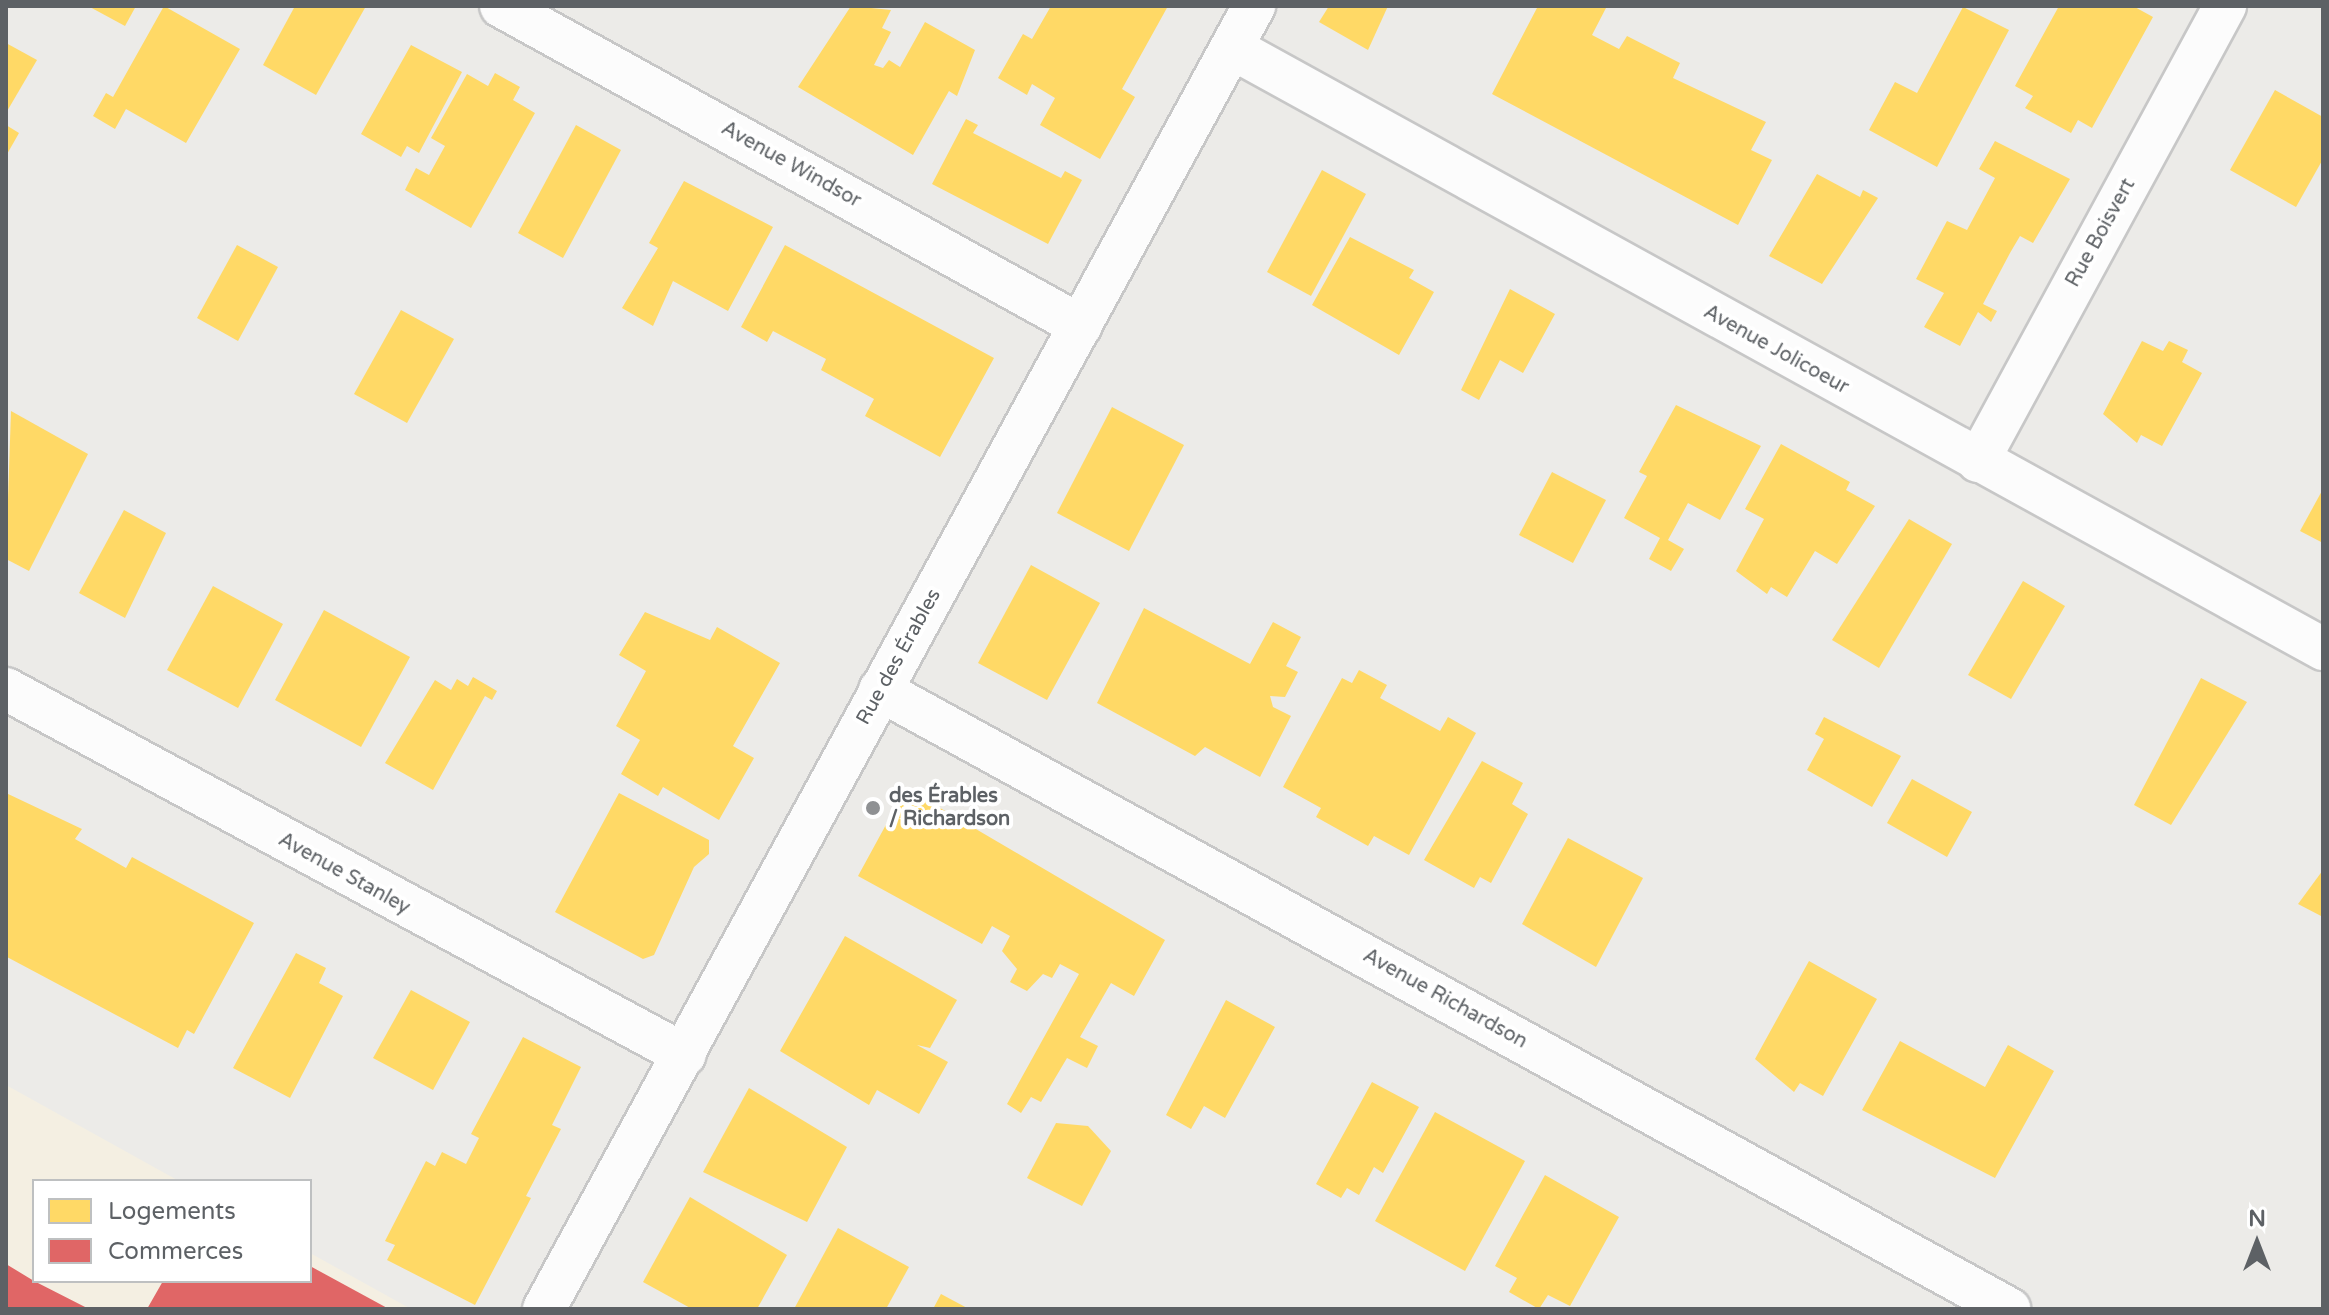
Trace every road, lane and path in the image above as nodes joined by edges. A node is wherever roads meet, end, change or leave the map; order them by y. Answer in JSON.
{"nodes":[{"id":1,"x":501,"y":6,"type":"edge"},
{"id":2,"x":1254,"y":6,"type":"edge"},
{"id":3,"x":2225,"y":6,"type":"edge"},
{"id":4,"x":1232,"y":48,"type":"junction"},
{"id":5,"x":1081,"y":326,"type":"junction"},
{"id":6,"x":1978,"y":461,"type":"junction"},
{"id":7,"x":2323,"y":649,"type":"edge"},
{"id":8,"x":6,"y":689,"type":"edge"},
{"id":9,"x":880,"y":690,"type":"junction"},
{"id":10,"x":685,"y":1055,"type":"junction"},
{"id":11,"x":544,"y":1309,"type":"edge"},
{"id":12,"x":2009,"y":1309,"type":"edge"}],
"edges":[{"from":1,"to":5,"type":"street","name":"Avenue Windsor"},
{"from":2,"to":4,"type":"street","name":"Rue des Érables"},
{"from":3,"to":6,"type":"street","name":"Rue Boisvert"},
{"from":4,"to":5,"type":"street","name":"Rue des Érables"},
{"from":4,"to":6,"type":"street","name":"Avenue Jolicoeur"},
{"from":5,"to":9,"type":"street","name":"Rue des Érables"},
{"from":6,"to":7,"type":"street","name":"Avenue Jolicoeur"},
{"from":8,"to":10,"type":"street","name":"Avenue Stanley"},
{"from":9,"to":10,"type":"street","name":"Rue des Érables"},
{"from":9,"to":12,"type":"street","name":"Avenue Richardson"},
{"from":10,"to":11,"type":"street","name":"Rue des Érables"}]}
